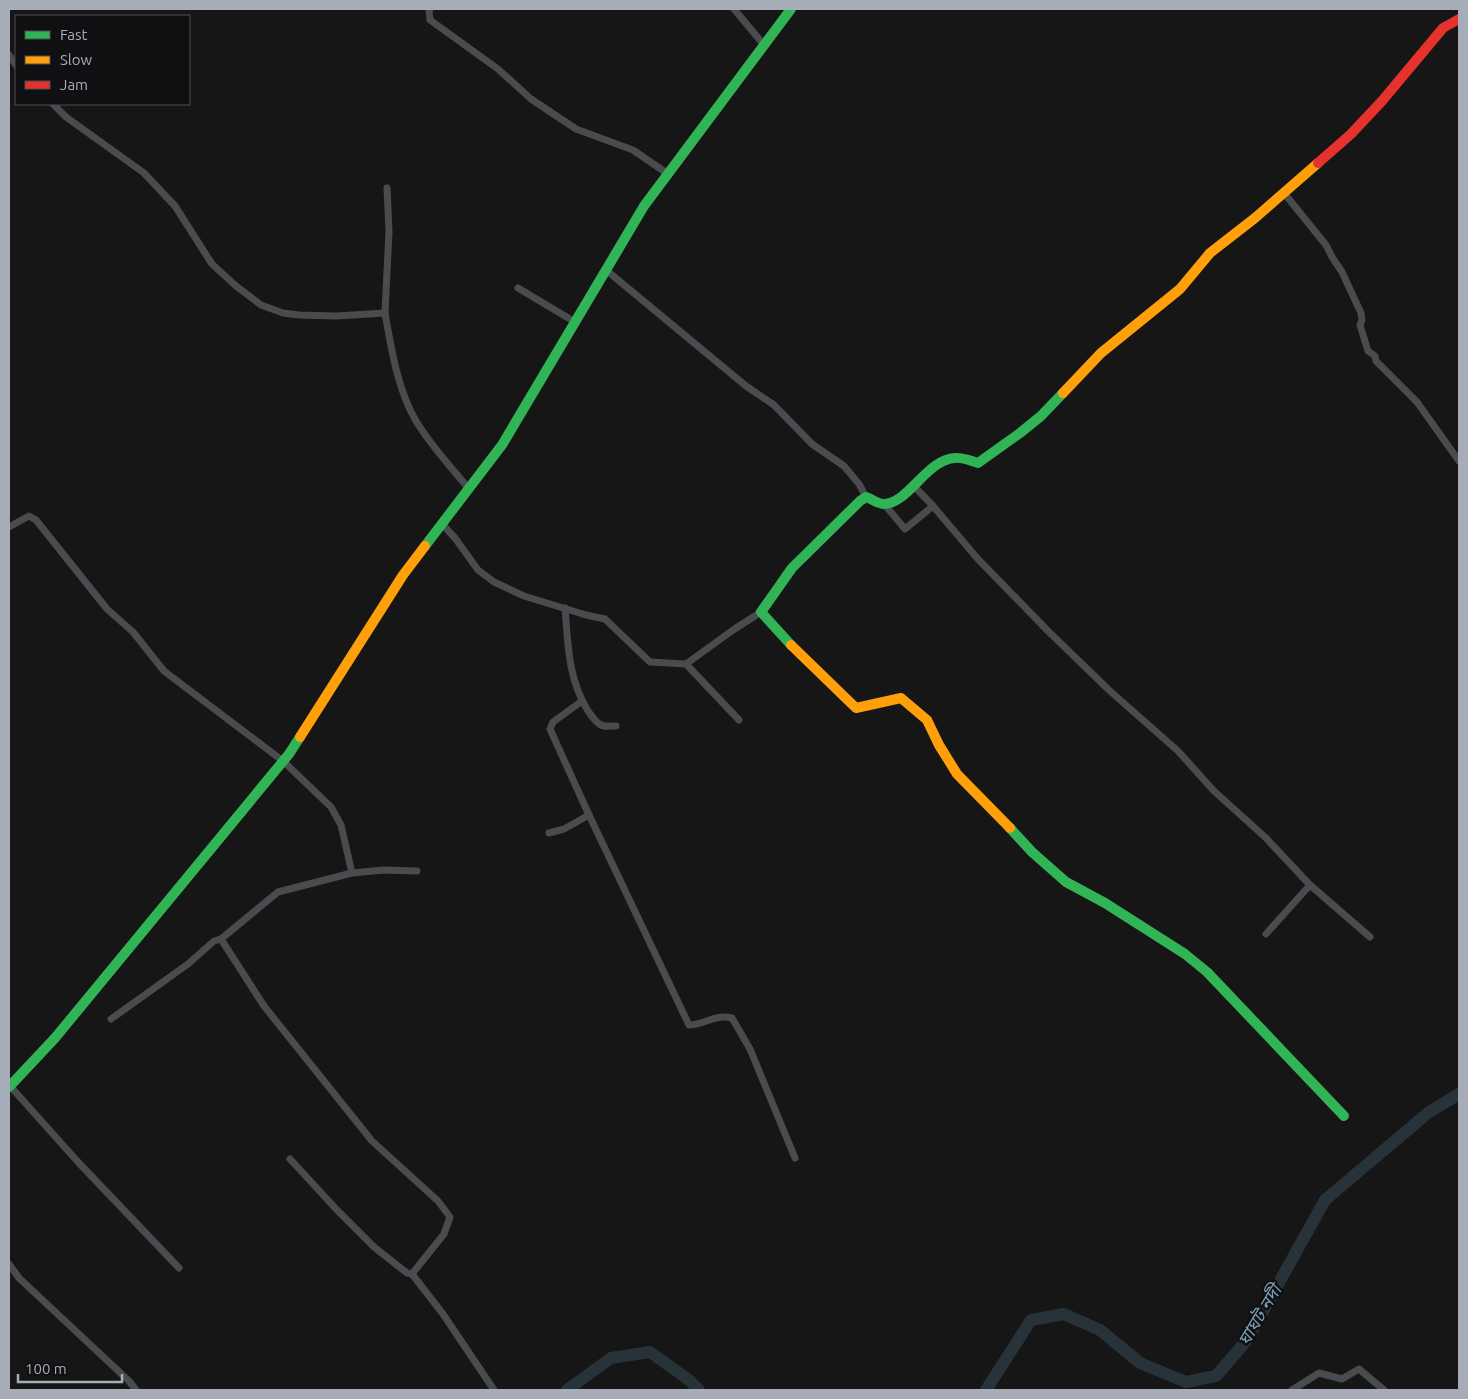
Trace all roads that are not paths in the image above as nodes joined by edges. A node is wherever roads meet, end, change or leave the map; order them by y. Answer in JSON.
{"nodes":[{"id":1,"x":430,"y":9,"type":"edge"},
{"id":2,"x":734,"y":9,"type":"edge"},
{"id":3,"x":791,"y":9,"type":"edge"},
{"id":4,"x":1459,"y":19,"type":"edge"},
{"id":5,"x":764,"y":45,"type":"junction"},
{"id":6,"x":54,"y":105,"type":"edge"},
{"id":7,"x":668,"y":174,"type":"junction"},
{"id":8,"x":387,"y":188,"type":"dead end"},
{"id":9,"x":1284,"y":193,"type":"junction"},
{"id":10,"x":606,"y":270,"type":"junction"},
{"id":11,"x":518,"y":288,"type":"dead end"},
{"id":12,"x":385,"y":313,"type":"junction"},
{"id":13,"x":575,"y":322,"type":"junction"},
{"id":14,"x":1459,"y":461,"type":"edge"},
{"id":15,"x":912,"y":485,"type":"junction"},
{"id":16,"x":469,"y":489,"type":"junction"},
{"id":17,"x":866,"y":497,"type":"junction"},
{"id":18,"x":884,"y":504,"type":"junction"},
{"id":19,"x":933,"y":506,"type":"junction"},
{"id":20,"x":442,"y":524,"type":"junction"},
{"id":21,"x":9,"y":527,"type":"edge"},
{"id":22,"x":565,"y":608,"type":"junction"},
{"id":23,"x":762,"y":612,"type":"junction"},
{"id":24,"x":686,"y":664,"type":"junction"},
{"id":25,"x":582,"y":701,"type":"junction"},
{"id":26,"x":739,"y":720,"type":"dead end"},
{"id":27,"x":616,"y":726,"type":"dead end"},
{"id":28,"x":283,"y":761,"type":"junction"},
{"id":29,"x":589,"y":815,"type":"junction"},
{"id":30,"x":548,"y":833,"type":"dead end"},
{"id":31,"x":417,"y":871,"type":"dead end"},
{"id":32,"x":352,"y":873,"type":"junction"},
{"id":33,"x":1310,"y":886,"type":"junction"},
{"id":34,"x":1266,"y":934,"type":"dead end"},
{"id":35,"x":1370,"y":938,"type":"dead end"},
{"id":36,"x":221,"y":939,"type":"junction"},
{"id":37,"x":111,"y":1019,"type":"dead end"},
{"id":38,"x":9,"y":1086,"type":"edge"},
{"id":39,"x":1344,"y":1116,"type":"dead end"},
{"id":40,"x":795,"y":1158,"type":"dead end"},
{"id":41,"x":290,"y":1159,"type":"dead end"},
{"id":42,"x":9,"y":1264,"type":"edge"},
{"id":43,"x":179,"y":1268,"type":"dead end"},
{"id":44,"x":412,"y":1274,"type":"junction"},
{"id":45,"x":136,"y":1390,"type":"edge"},
{"id":46,"x":494,"y":1390,"type":"edge"},
{"id":47,"x":1292,"y":1390,"type":"edge"},
{"id":48,"x":1384,"y":1390,"type":"edge"}],
"edges":[{"from":1,"to":7,"type":"street"},
{"from":2,"to":5,"type":"street"},
{"from":3,"to":5,"type":"street"},
{"from":4,"to":9,"type":"street"},
{"from":5,"to":7,"type":"street"},
{"from":6,"to":12,"type":"street"},
{"from":7,"to":10,"type":"street"},
{"from":8,"to":12,"type":"street"},
{"from":9,"to":14,"type":"street"},
{"from":9,"to":15,"type":"street"},
{"from":10,"to":13,"type":"street"},
{"from":10,"to":17,"type":"street"},
{"from":11,"to":13,"type":"street"},
{"from":12,"to":16,"type":"street"},
{"from":13,"to":16,"type":"street"},
{"from":15,"to":18,"type":"street"},
{"from":15,"to":19,"type":"street"},
{"from":16,"to":20,"type":"street"},
{"from":17,"to":18,"type":"street"},
{"from":17,"to":23,"type":"street"},
{"from":18,"to":19,"type":"street"},
{"from":19,"to":33,"type":"street"},
{"from":20,"to":22,"type":"street"},
{"from":20,"to":28,"type":"street"},
{"from":21,"to":28,"type":"street"},
{"from":22,"to":24,"type":"street"},
{"from":22,"to":25,"type":"street"},
{"from":23,"to":24,"type":"street"},
{"from":23,"to":39,"type":"street"},
{"from":24,"to":26,"type":"street"},
{"from":25,"to":27,"type":"street"},
{"from":25,"to":29,"type":"street"},
{"from":28,"to":32,"type":"street"},
{"from":28,"to":38,"type":"street"},
{"from":29,"to":30,"type":"street"},
{"from":29,"to":40,"type":"street"},
{"from":31,"to":32,"type":"street"},
{"from":32,"to":36,"type":"street"},
{"from":33,"to":34,"type":"street"},
{"from":33,"to":35,"type":"street"},
{"from":36,"to":37,"type":"street"},
{"from":36,"to":44,"type":"street"},
{"from":38,"to":43,"type":"street"},
{"from":41,"to":44,"type":"street"},
{"from":42,"to":45,"type":"street"},
{"from":44,"to":46,"type":"street"},
{"from":47,"to":48,"type":"street"}]}
